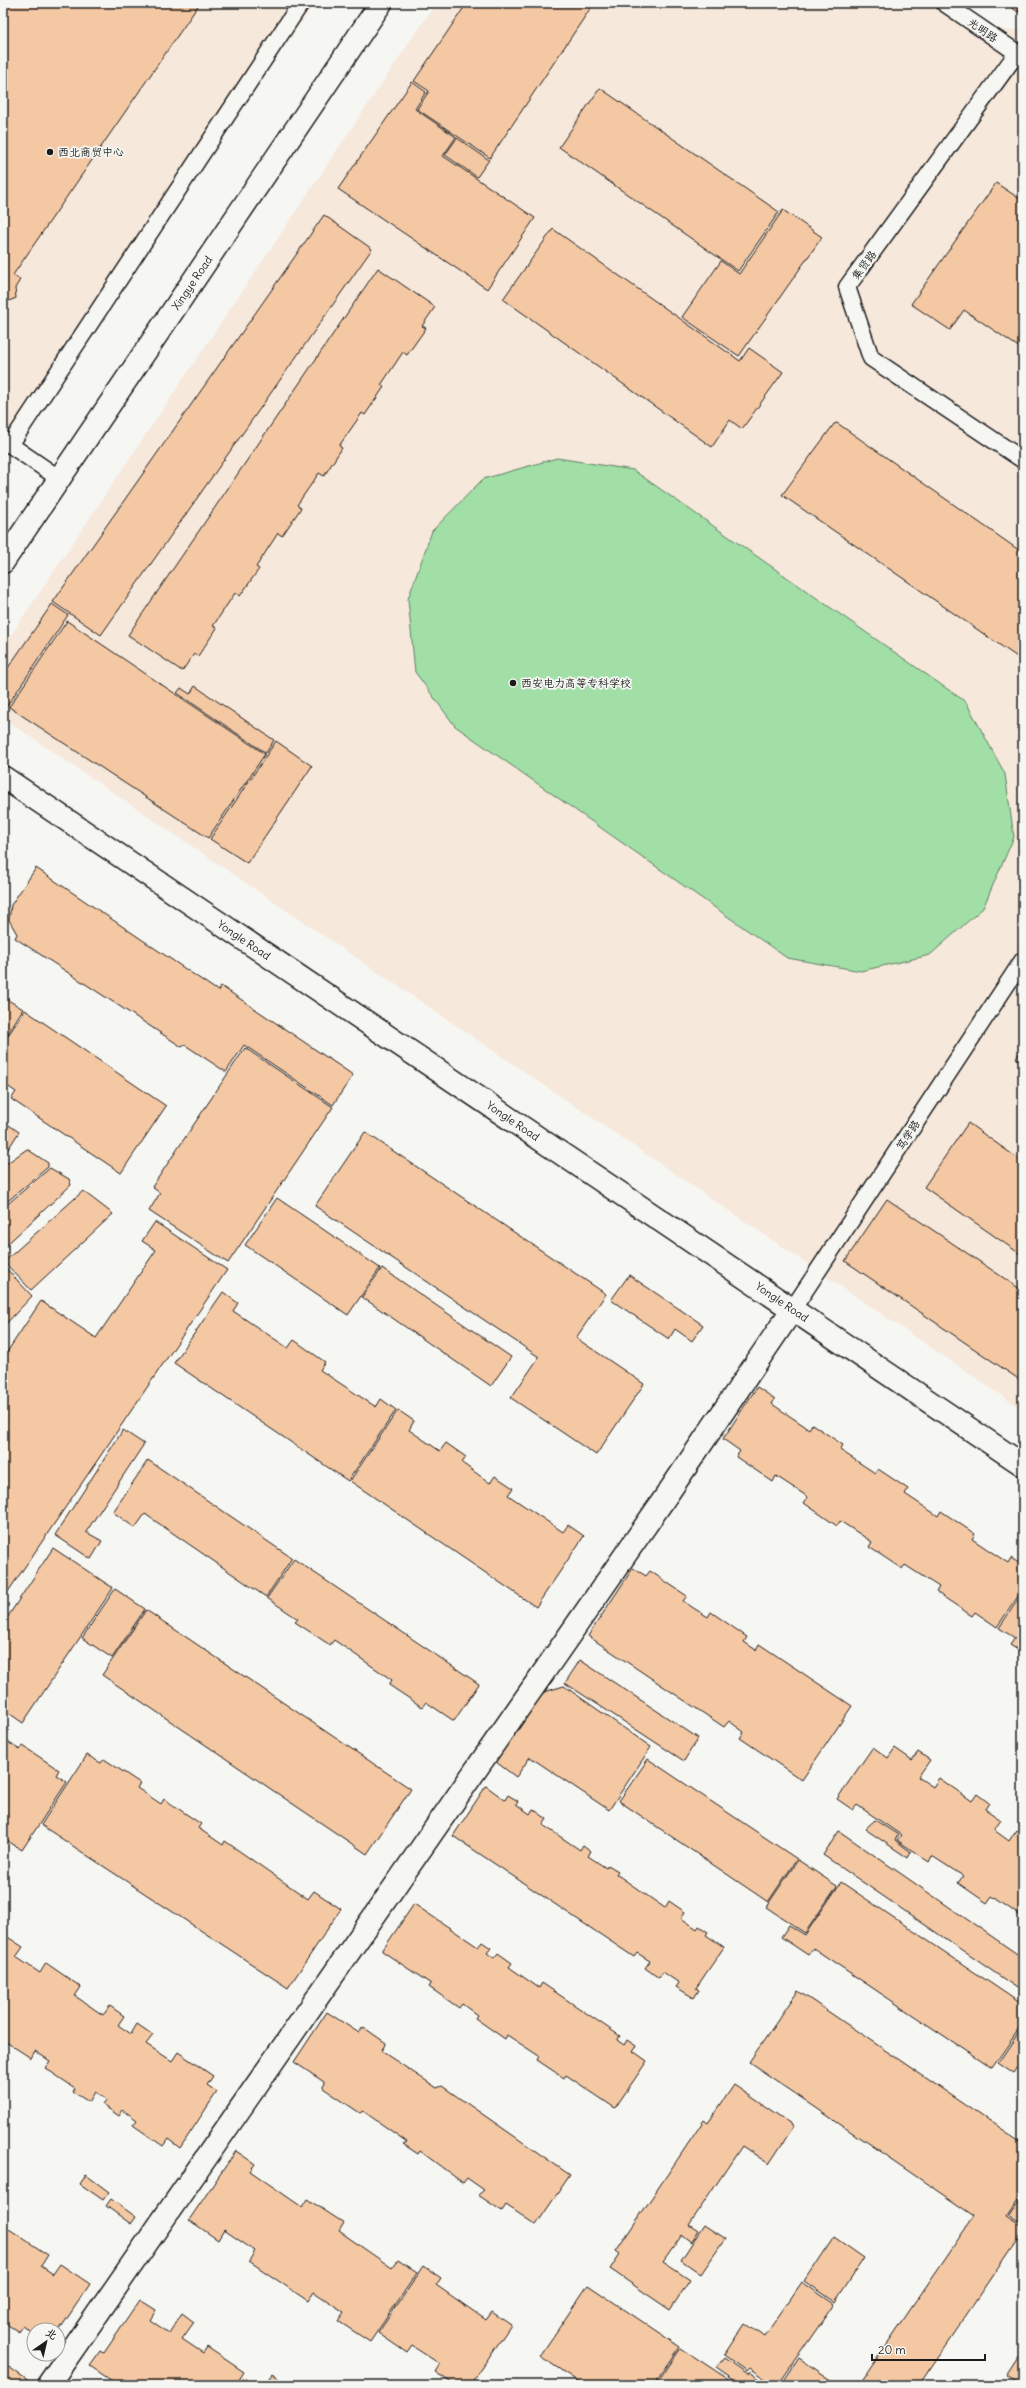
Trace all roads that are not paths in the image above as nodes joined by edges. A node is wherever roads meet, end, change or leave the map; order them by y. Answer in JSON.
{"nodes":[{"id":1,"x":300,"y":3,"type":"edge"},
{"id":2,"x":381,"y":3,"type":"edge"},
{"id":3,"x":944,"y":3,"type":"edge"},
{"id":4,"x":1020,"y":55,"type":"edge"},
{"id":5,"x":7,"y":442,"type":"edge"},
{"id":6,"x":1023,"y":460,"type":"edge"},
{"id":7,"x":60,"y":479,"type":"junction"},
{"id":8,"x":3,"y":562,"type":"edge"},
{"id":9,"x":3,"y":777,"type":"edge"},
{"id":10,"x":1023,"y":960,"type":"edge"},
{"id":11,"x":792,"y":1310,"type":"junction"},
{"id":12,"x":1023,"y":1465,"type":"edge"},
{"id":13,"x":48,"y":2385,"type":"edge"}],
"edges":[{"from":1,"to":5,"type":"lane"},
{"from":2,"to":7,"type":"street","name":"Xingye Road"},
{"from":3,"to":4,"type":"lane","name":"光明路"},
{"from":4,"to":6,"type":"lane","name":"集贤路"},
{"from":5,"to":7,"type":"lane"},
{"from":7,"to":8,"type":"street","name":"Xingye Road"},
{"from":9,"to":11,"type":"street","name":"Yongle Road"},
{"from":10,"to":11,"type":"lane","name":"笃学路"},
{"from":11,"to":12,"type":"street","name":"Yongle Road"},
{"from":11,"to":13,"type":"street"}]}
